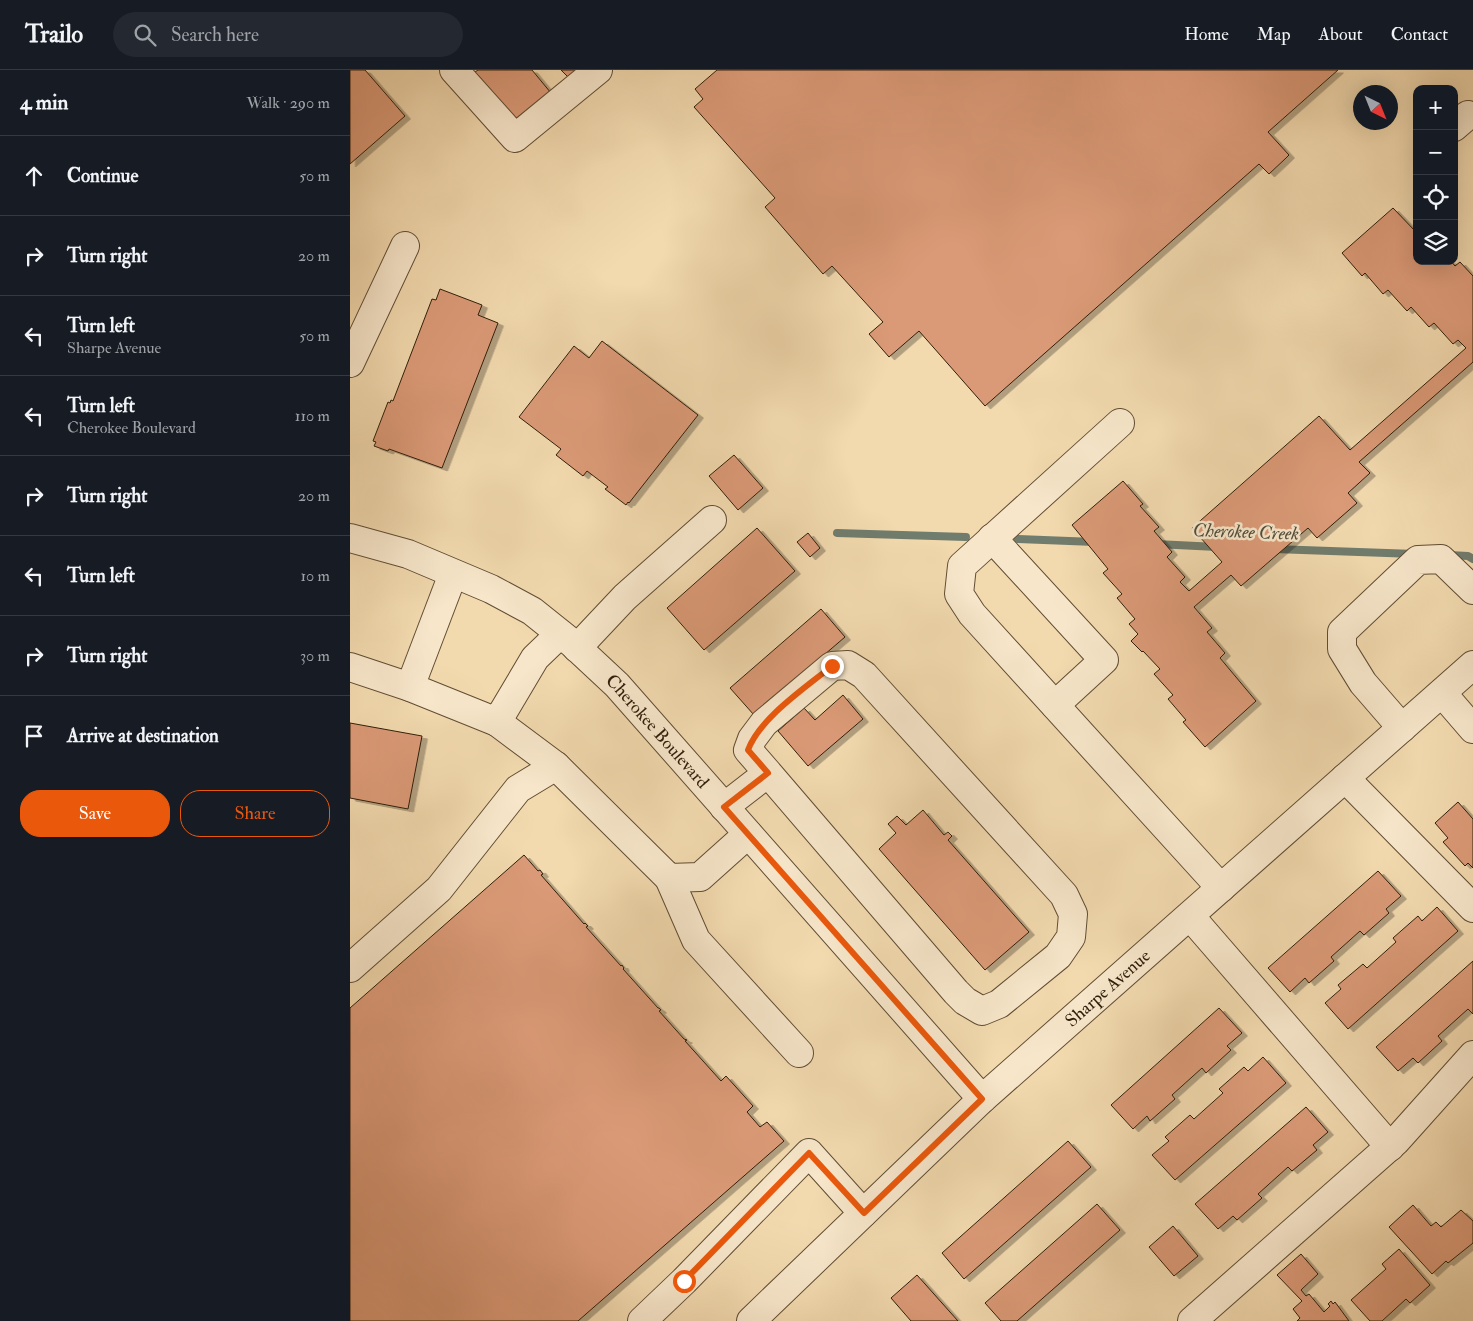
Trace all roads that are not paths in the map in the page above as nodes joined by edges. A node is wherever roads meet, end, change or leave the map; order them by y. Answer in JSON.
{"nodes":[{"id":1,"x":454,"y":70,"type":"edge"},
{"id":2,"x":598,"y":70,"type":"edge"},
{"id":3,"x":405,"y":246,"type":"dead end"},
{"id":4,"x":350,"y":362,"type":"edge"},
{"id":5,"x":1120,"y":423,"type":"dead end"},
{"id":6,"x":712,"y":520,"type":"dead end"},
{"id":7,"x":350,"y":538,"type":"edge"},
{"id":8,"x":992,"y":538,"type":"junction"},
{"id":9,"x":453,"y":574,"type":"junction"},
{"id":10,"x":1473,"y":590,"type":"edge"},
{"id":11,"x":569,"y":641,"type":"junction"},
{"id":12,"x":1473,"y":665,"type":"edge"},
{"id":13,"x":350,"y":667,"type":"edge"},
{"id":14,"x":410,"y":686,"type":"junction"},
{"id":15,"x":1442,"y":693,"type":"junction"},
{"id":16,"x":1055,"y":705,"type":"junction"},
{"id":17,"x":497,"y":722,"type":"junction"},
{"id":18,"x":1402,"y":728,"type":"junction"},
{"id":19,"x":1473,"y":729,"type":"edge"},
{"id":20,"x":556,"y":766,"type":"junction"},
{"id":21,"x":768,"y":773,"type":"junction"},
{"id":22,"x":1344,"y":778,"type":"junction"},
{"id":23,"x":724,"y":807,"type":"junction"},
{"id":24,"x":748,"y":834,"type":"junction"},
{"id":25,"x":669,"y":878,"type":"junction"},
{"id":26,"x":1221,"y":888,"type":"junction"},
{"id":27,"x":1473,"y":908,"type":"edge"},
{"id":28,"x":1190,"y":916,"type":"junction"},
{"id":29,"x":350,"y":968,"type":"edge"},
{"id":30,"x":799,"y":1053,"type":"dead end"},
{"id":31,"x":1473,"y":1055,"type":"edge"},
{"id":32,"x":982,"y":1099,"type":"junction"},
{"id":33,"x":1390,"y":1147,"type":"junction"},
{"id":34,"x":864,"y":1213,"type":"junction"},
{"id":35,"x":755,"y":1320,"type":"edge"},
{"id":36,"x":642,"y":1321,"type":"edge"},
{"id":37,"x":1192,"y":1321,"type":"edge"}],
"edges":[{"from":1,"to":2,"type":"street"},
{"from":3,"to":4,"type":"street"},
{"from":5,"to":8,"type":"street"},
{"from":6,"to":11,"type":"street"},
{"from":7,"to":9,"type":"street","name":"Cherokee Boulevard"},
{"from":8,"to":16,"type":"street"},
{"from":8,"to":16,"type":"street"},
{"from":9,"to":11,"type":"street","name":"Cherokee Boulevard"},
{"from":9,"to":14,"type":"street"},
{"from":10,"to":18,"type":"street"},
{"from":11,"to":17,"type":"street"},
{"from":11,"to":23,"type":"street","name":"Cherokee Boulevard"},
{"from":12,"to":15,"type":"street","name":"Sharpe Avenue"},
{"from":13,"to":14,"type":"street"},
{"from":14,"to":17,"type":"street"},
{"from":15,"to":18,"type":"street","name":"Sharpe Avenue"},
{"from":15,"to":19,"type":"street"},
{"from":16,"to":26,"type":"street"},
{"from":17,"to":20,"type":"street"},
{"from":18,"to":22,"type":"street","name":"Sharpe Avenue"},
{"from":20,"to":25,"type":"street"},
{"from":20,"to":29,"type":"street"},
{"from":21,"to":21,"type":"street"},
{"from":21,"to":23,"type":"street"},
{"from":22,"to":26,"type":"street","name":"Sharpe Avenue"},
{"from":22,"to":27,"type":"street"},
{"from":23,"to":24,"type":"street","name":"Cherokee Boulevard"},
{"from":24,"to":25,"type":"street"},
{"from":24,"to":32,"type":"street","name":"Cherokee Boulevard"},
{"from":25,"to":30,"type":"street"},
{"from":26,"to":28,"type":"street","name":"Sharpe Avenue"},
{"from":28,"to":32,"type":"street","name":"Sharpe Avenue"},
{"from":28,"to":33,"type":"street"},
{"from":31,"to":33,"type":"street"},
{"from":32,"to":34,"type":"street","name":"Sharpe Avenue"},
{"from":33,"to":37,"type":"street"},
{"from":34,"to":35,"type":"street","name":"Sharpe Avenue"},
{"from":34,"to":36,"type":"street"}]}
